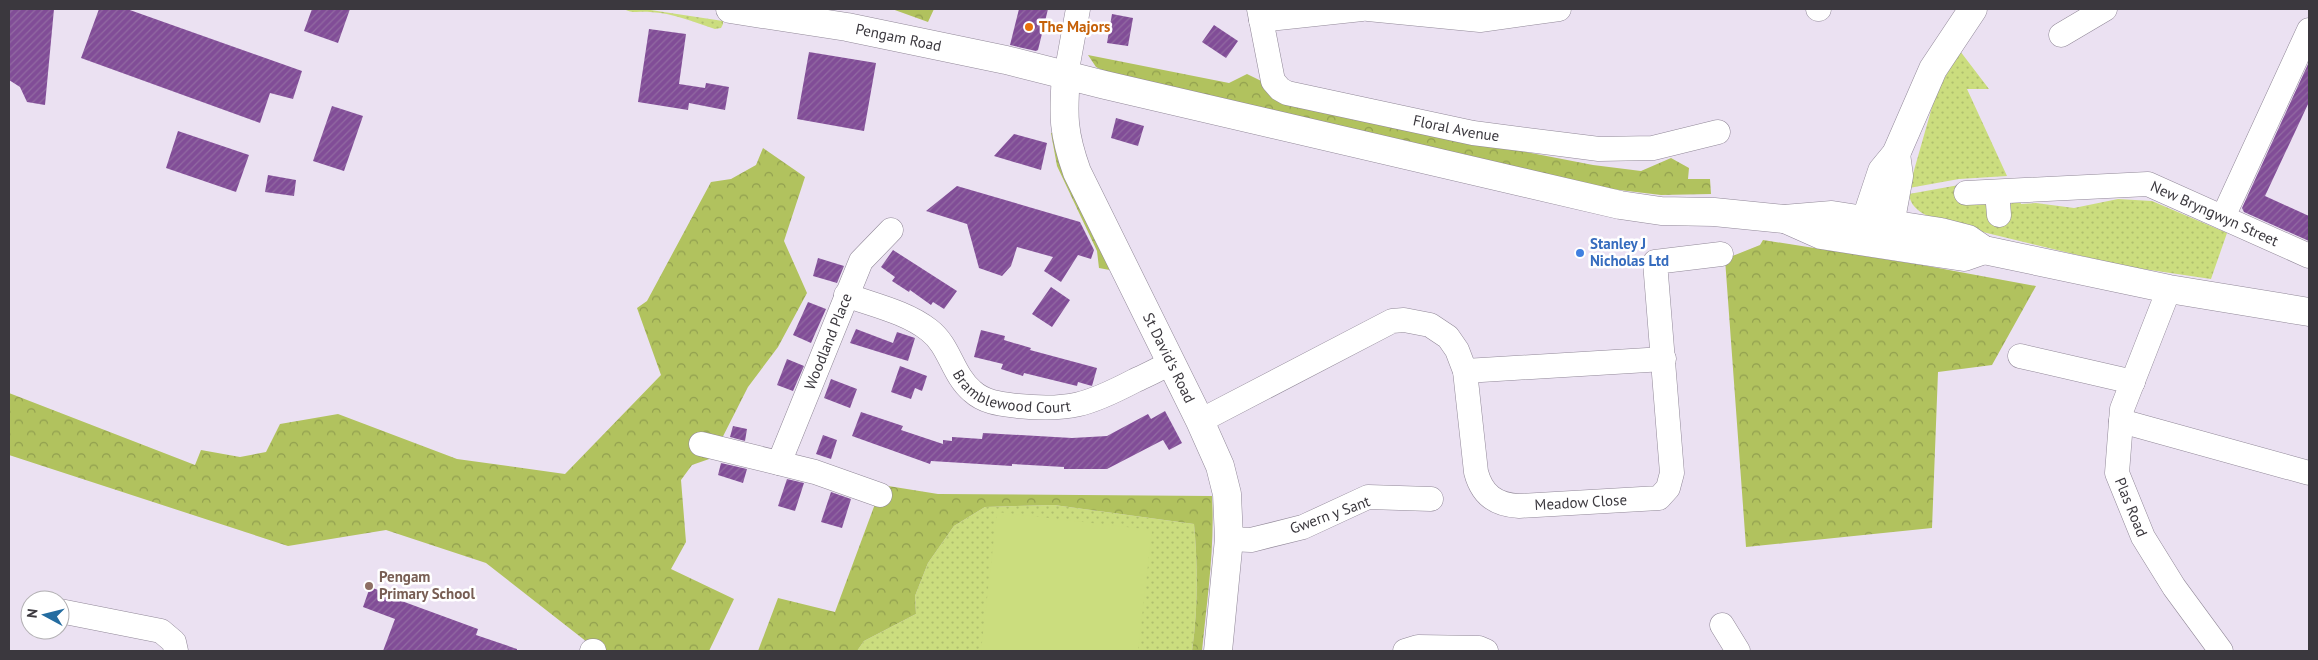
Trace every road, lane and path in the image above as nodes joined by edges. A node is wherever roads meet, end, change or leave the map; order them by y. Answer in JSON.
{"nodes":[{"id":1,"x":730,"y":9,"type":"edge"},
{"id":2,"x":1078,"y":9,"type":"edge"},
{"id":3,"x":1362,"y":9,"type":"edge"},
{"id":4,"x":1368,"y":9,"type":"edge"},
{"id":5,"x":1559,"y":9,"type":"edge"},
{"id":6,"x":1973,"y":9,"type":"edge"},
{"id":7,"x":2106,"y":9,"type":"edge"},
{"id":8,"x":1260,"y":14,"type":"edge"},
{"id":9,"x":2309,"y":30,"type":"edge"},
{"id":10,"x":2061,"y":35,"type":"dead end"},
{"id":11,"x":1066,"y":76,"type":"junction"},
{"id":12,"x":1718,"y":132,"type":"dead end"},
{"id":13,"x":1966,"y":193,"type":"dead end"},
{"id":14,"x":2223,"y":217,"type":"junction"},
{"id":15,"x":891,"y":230,"type":"dead end"},
{"id":16,"x":1876,"y":232,"type":"junction"},
{"id":17,"x":1720,"y":254,"type":"dead end"},
{"id":18,"x":2309,"y":256,"type":"edge"},
{"id":19,"x":2169,"y":289,"type":"junction"},
{"id":20,"x":846,"y":295,"type":"junction"},
{"id":21,"x":2309,"y":312,"type":"edge"},
{"id":22,"x":2020,"y":356,"type":"dead end"},
{"id":23,"x":1664,"y":359,"type":"junction"},
{"id":24,"x":1171,"y":362,"type":"junction"},
{"id":25,"x":1465,"y":371,"type":"junction"},
{"id":26,"x":2133,"y":382,"type":"junction"},
{"id":27,"x":1200,"y":421,"type":"junction"},
{"id":28,"x":2120,"y":421,"type":"junction"},
{"id":29,"x":702,"y":444,"type":"dead end"},
{"id":30,"x":779,"y":463,"type":"junction"},
{"id":31,"x":2309,"y":473,"type":"edge"},
{"id":32,"x":880,"y":495,"type":"dead end"},
{"id":33,"x":1431,"y":499,"type":"dead end"},
{"id":34,"x":1229,"y":539,"type":"junction"},
{"id":35,"x":70,"y":613,"type":"edge"},
{"id":36,"x":1722,"y":625,"type":"dead end"},
{"id":37,"x":176,"y":651,"type":"edge"},
{"id":38,"x":1218,"y":651,"type":"edge"},
{"id":39,"x":1404,"y":651,"type":"edge"},
{"id":40,"x":1486,"y":651,"type":"edge"},
{"id":41,"x":1738,"y":651,"type":"edge"},
{"id":42,"x":2221,"y":651,"type":"edge"}],
"edges":[{"from":1,"to":11,"type":"main road","name":"Pengam Road"},
{"from":2,"to":11,"type":"street"},
{"from":3,"to":8,"type":"street"},
{"from":4,"to":5,"type":"street"},
{"from":6,"to":16,"type":"main road"},
{"from":7,"to":10,"type":"street"},
{"from":8,"to":12,"type":"street","name":"Floral Avenue"},
{"from":9,"to":14,"type":"street"},
{"from":11,"to":16,"type":"main road","name":"Pengam Road"},
{"from":11,"to":24,"type":"main road","name":"St David's Road"},
{"from":13,"to":14,"type":"street","name":"New Bryngwyn Street"},
{"from":14,"to":18,"type":"street","name":"New Bryngwyn Street"},
{"from":15,"to":20,"type":"street","name":"Woodland Place"},
{"from":16,"to":19,"type":"main road","name":"Pengam Road"},
{"from":17,"to":23,"type":"street","name":"Meadow Close"},
{"from":19,"to":21,"type":"main road"},
{"from":19,"to":26,"type":"street","name":"Plas Road"},
{"from":20,"to":24,"type":"street","name":"Bramblewood Court"},
{"from":20,"to":30,"type":"street","name":"Woodland Place"},
{"from":22,"to":26,"type":"street"},
{"from":23,"to":25,"type":"street"},
{"from":23,"to":25,"type":"street","name":"Meadow Close"},
{"from":24,"to":27,"type":"main road","name":"St David's Road"},
{"from":25,"to":27,"type":"street","name":"Meadow Close"},
{"from":26,"to":28,"type":"street","name":"Plas Road"},
{"from":27,"to":34,"type":"main road","name":"St David's Road"},
{"from":28,"to":31,"type":"street"},
{"from":28,"to":42,"type":"street","name":"Plas Road"},
{"from":29,"to":30,"type":"street"},
{"from":30,"to":32,"type":"street"},
{"from":33,"to":34,"type":"street","name":"Gwern y Sant"},
{"from":34,"to":38,"type":"main road","name":"St David's Road"},
{"from":35,"to":37,"type":"street"},
{"from":36,"to":41,"type":"street"},
{"from":39,"to":40,"type":"street"}]}
